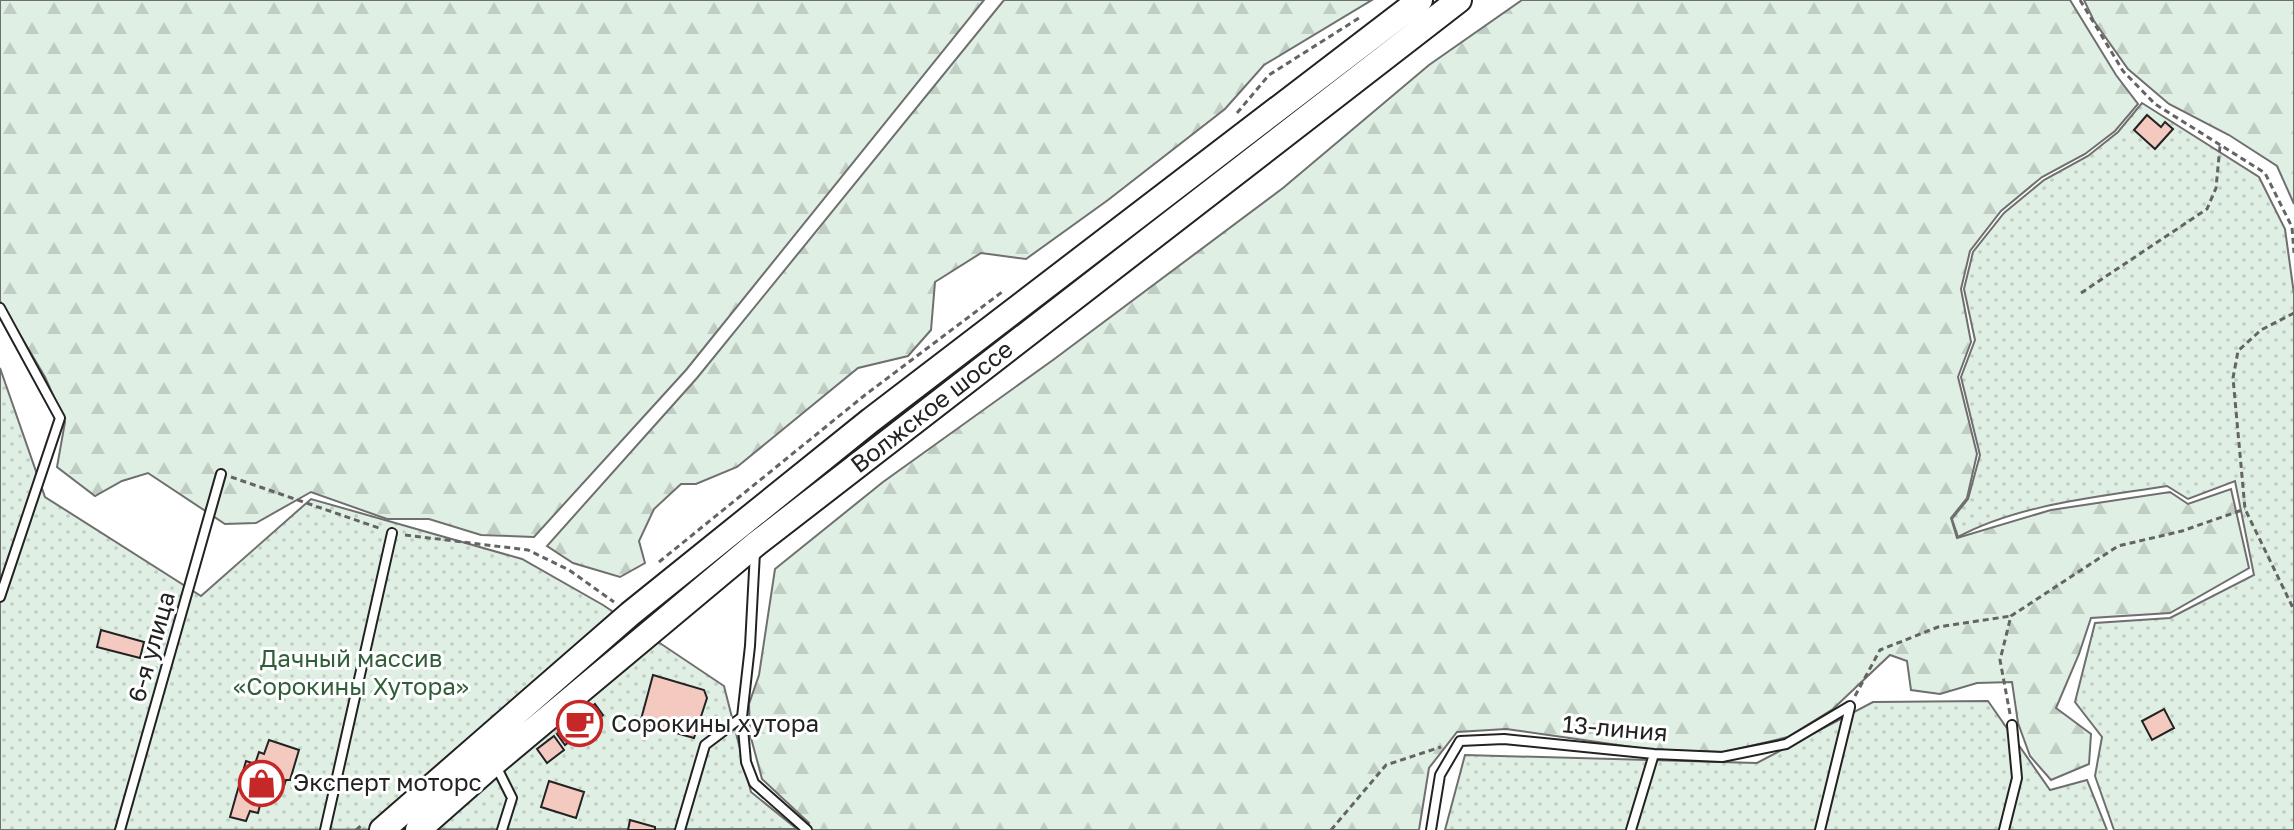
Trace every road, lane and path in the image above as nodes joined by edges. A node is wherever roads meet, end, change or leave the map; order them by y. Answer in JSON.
{"nodes":[{"id":1,"x":1420,"y":0,"type":"edge"},
{"id":2,"x":1459,"y":0,"type":"edge"},
{"id":3,"x":2080,"y":0,"type":"edge"},
{"id":4,"x":2220,"y":145,"type":"junction"},
{"id":5,"x":2294,"y":253,"type":"edge"},
{"id":6,"x":2081,"y":293,"type":"dead end"},
{"id":7,"x":0,"y":308,"type":"edge"},
{"id":8,"x":2294,"y":313,"type":"edge"},
{"id":9,"x":221,"y":474,"type":"joint"},
{"id":10,"x":2245,"y":509,"type":"junction"},
{"id":11,"x":392,"y":533,"type":"junction"},
{"id":12,"x":756,"y":544,"type":"junction"},
{"id":13,"x":0,"y":597,"type":"edge"},
{"id":14,"x":2294,"y":610,"type":"edge"},
{"id":15,"x":630,"y":614,"type":"junction"},
{"id":16,"x":2011,"y":616,"type":"junction"},
{"id":17,"x":1850,"y":706,"type":"junction"},
{"id":18,"x":742,"y":717,"type":"junction"},
{"id":19,"x":2012,"y":725,"type":"joint"},
{"id":20,"x":1460,"y":741,"type":"junction"},
{"id":21,"x":1654,"y":754,"type":"junction"},
{"id":22,"x":494,"y":763,"type":"junction"},
{"id":23,"x":120,"y":830,"type":"edge"},
{"id":24,"x":325,"y":830,"type":"edge"},
{"id":25,"x":382,"y":830,"type":"edge"},
{"id":26,"x":418,"y":830,"type":"edge"},
{"id":27,"x":502,"y":830,"type":"edge"},
{"id":28,"x":680,"y":830,"type":"edge"},
{"id":29,"x":807,"y":830,"type":"edge"},
{"id":30,"x":1331,"y":830,"type":"edge"},
{"id":31,"x":1431,"y":830,"type":"edge"},
{"id":32,"x":1631,"y":830,"type":"edge"},
{"id":33,"x":1820,"y":830,"type":"edge"},
{"id":34,"x":2004,"y":830,"type":"edge"}],
"edges":[{"from":1,"to":15,"type":"main road","name":"Волжское шоссе"},
{"from":2,"to":12,"type":"main road","name":"Волжское шоссе"},
{"from":3,"to":4,"type":"path"},
{"from":4,"to":5,"type":"path"},
{"from":4,"to":6,"type":"path"},
{"from":7,"to":13,"type":"lane"},
{"from":8,"to":10,"type":"path"},
{"from":9,"to":11,"type":"path"},
{"from":9,"to":23,"type":"lane","name":"6-я улица"},
{"from":10,"to":14,"type":"path"},
{"from":10,"to":16,"type":"path"},
{"from":11,"to":15,"type":"path"},
{"from":11,"to":24,"type":"lane"},
{"from":12,"to":18,"type":"lane"},
{"from":12,"to":22,"type":"main road","name":"Волжское шоссе"},
{"from":15,"to":25,"type":"main road","name":"Волжское шоссе"},
{"from":16,"to":17,"type":"path"},
{"from":16,"to":19,"type":"path"},
{"from":17,"to":21,"type":"lane","name":"13-линия"},
{"from":17,"to":33,"type":"lane"},
{"from":18,"to":28,"type":"lane"},
{"from":18,"to":29,"type":"lane"},
{"from":19,"to":34,"type":"lane"},
{"from":20,"to":21,"type":"lane","name":"13-линия"},
{"from":20,"to":30,"type":"path"},
{"from":20,"to":31,"type":"lane"},
{"from":21,"to":32,"type":"lane"},
{"from":22,"to":26,"type":"main road","name":"Волжское шоссе"},
{"from":22,"to":27,"type":"lane"}]}
